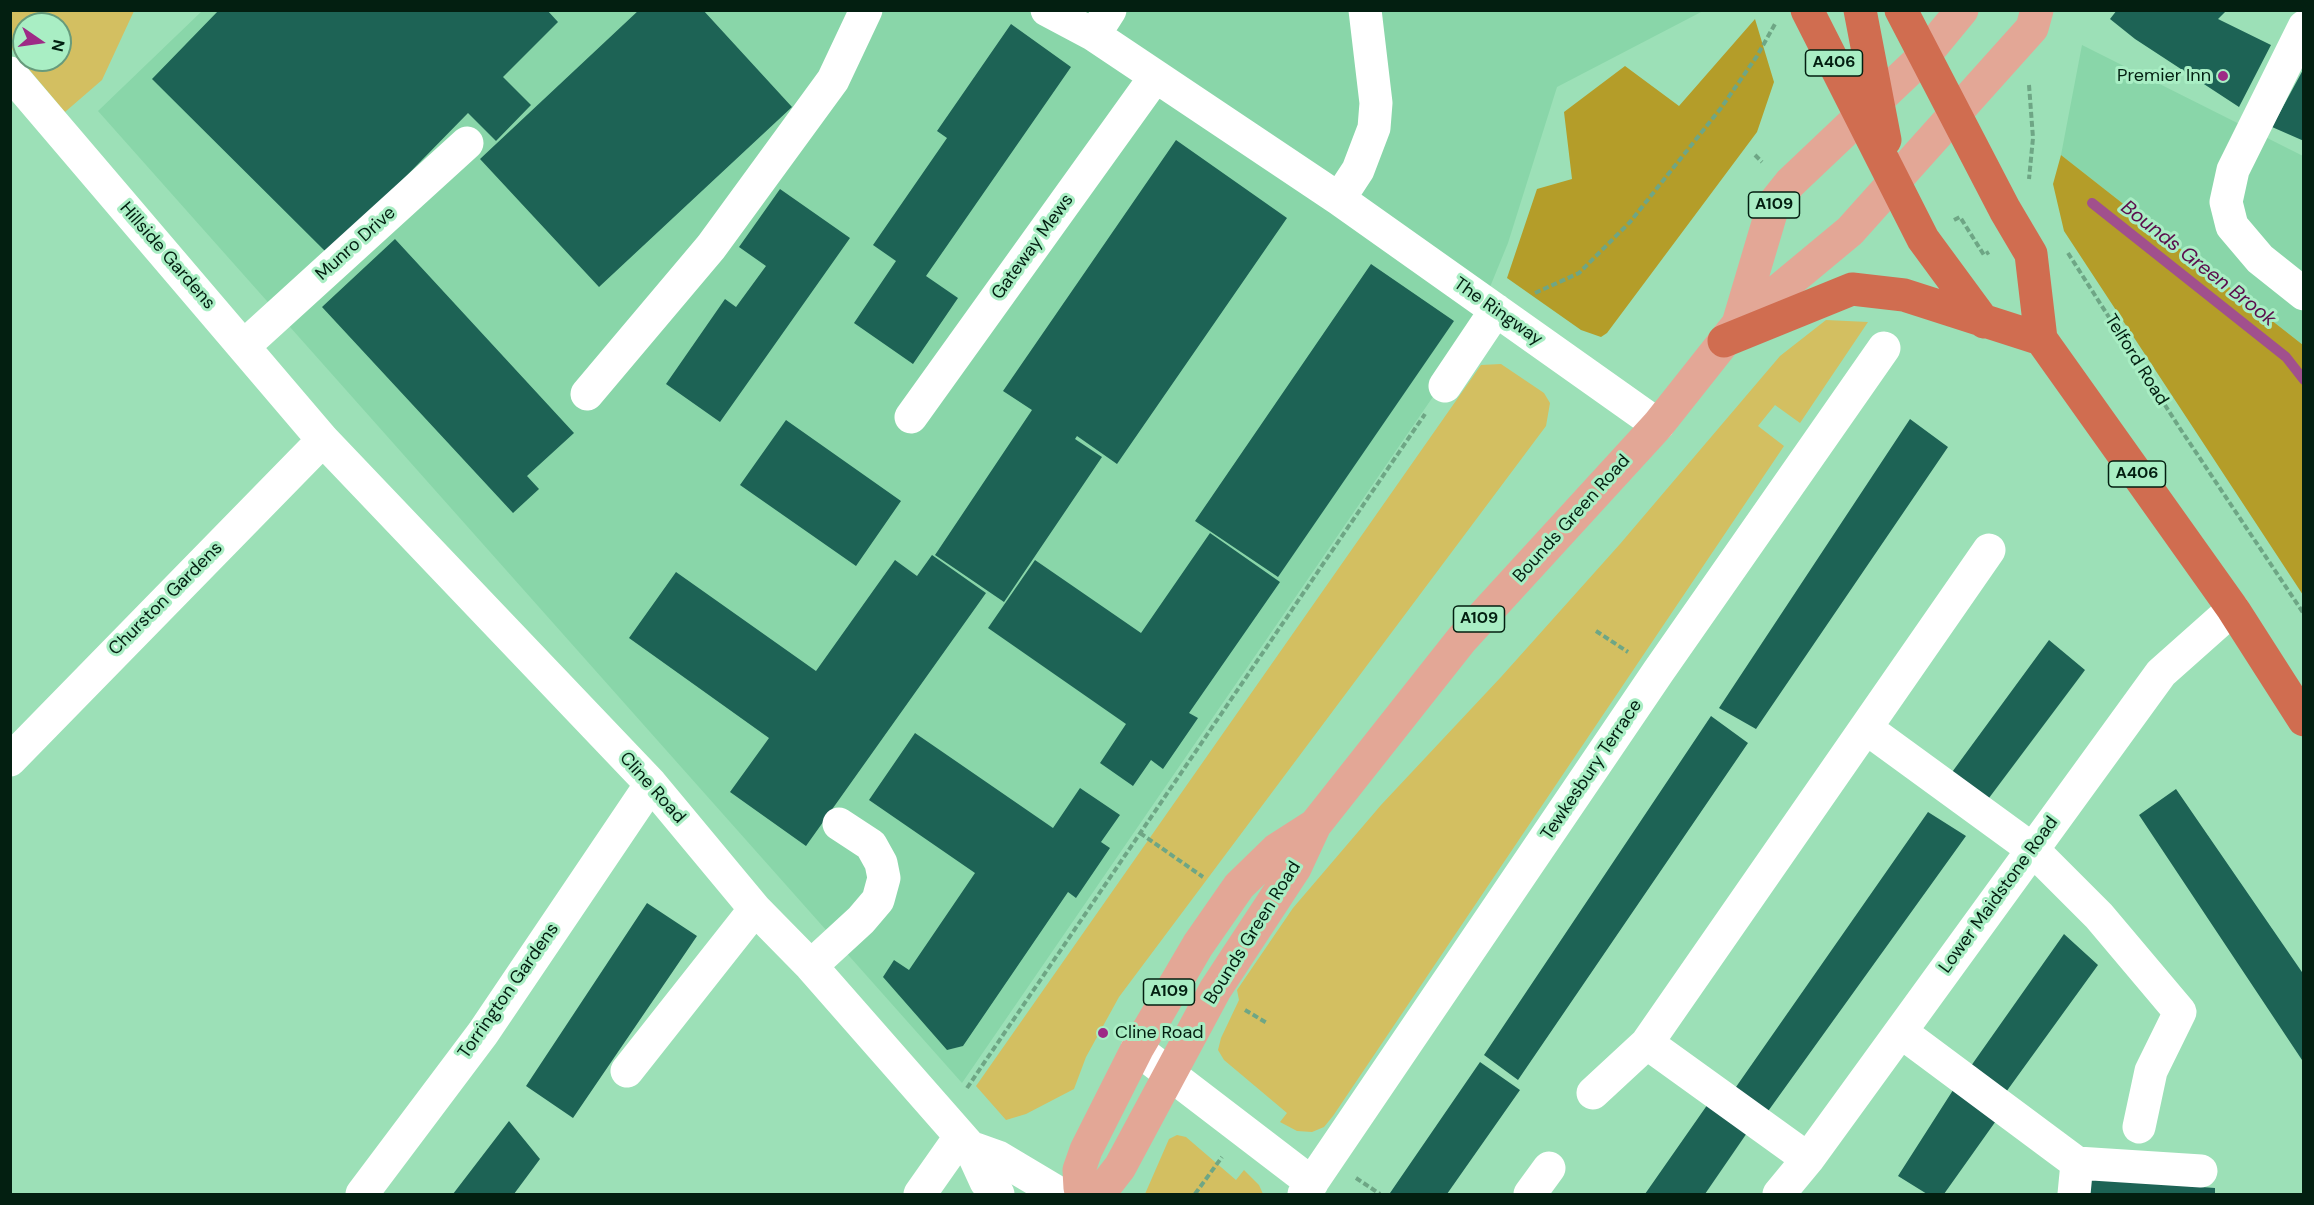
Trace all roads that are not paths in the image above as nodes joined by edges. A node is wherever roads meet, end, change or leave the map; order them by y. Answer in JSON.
{"nodes":[{"id":1,"x":866,"y":10,"type":"edge"},
{"id":2,"x":1047,"y":10,"type":"edge"},
{"id":3,"x":1365,"y":10,"type":"edge"},
{"id":4,"x":1807,"y":10,"type":"edge"},
{"id":5,"x":1860,"y":10,"type":"edge"},
{"id":6,"x":1901,"y":10,"type":"edge"},
{"id":7,"x":1962,"y":10,"type":"edge"},
{"id":8,"x":2037,"y":10,"type":"edge"},
{"id":9,"x":1102,"y":23,"type":"edge"},
{"id":10,"x":2304,"y":27,"type":"edge"},
{"id":11,"x":1924,"y":55,"type":"junction"},
{"id":12,"x":10,"y":73,"type":"edge"},
{"id":13,"x":1155,"y":77,"type":"junction"},
{"id":14,"x":1869,"y":108,"type":"junction"},
{"id":15,"x":1955,"y":113,"type":"junction"},
{"id":16,"x":467,"y":143,"type":"dead end"},
{"id":17,"x":1893,"y":180,"type":"junction"},
{"id":18,"x":1339,"y":199,"type":"junction"},
{"id":19,"x":2304,"y":294,"type":"edge"},
{"id":20,"x":1496,"y":310,"type":"junction"},
{"id":21,"x":1984,"y":322,"type":"junction"},
{"id":22,"x":1731,"y":332,"type":"junction"},
{"id":23,"x":2042,"y":339,"type":"junction"},
{"id":24,"x":244,"y":346,"type":"junction"},
{"id":25,"x":1884,"y":348,"type":"dead end"},
{"id":26,"x":1445,"y":386,"type":"road end"},
{"id":27,"x":587,"y":394,"type":"dead end"},
{"id":28,"x":911,"y":417,"type":"dead end"},
{"id":29,"x":1658,"y":425,"type":"junction"},
{"id":30,"x":323,"y":440,"type":"junction"},
{"id":31,"x":1989,"y":550,"type":"dead end"},
{"id":32,"x":2233,"y":609,"type":"junction"},
{"id":33,"x":2304,"y":720,"type":"edge"},
{"id":34,"x":1866,"y":728,"type":"junction"},
{"id":35,"x":10,"y":760,"type":"edge"},
{"id":36,"x":651,"y":784,"type":"junction"},
{"id":37,"x":839,"y":824,"type":"dead end"},
{"id":38,"x":1315,"y":825,"type":"junction"},
{"id":39,"x":2032,"y":849,"type":"junction"},
{"id":40,"x":755,"y":909,"type":"junction"},
{"id":41,"x":811,"y":966,"type":"junction"},
{"id":42,"x":1901,"y":1032,"type":"junction"},
{"id":43,"x":1647,"y":1043,"type":"junction"},
{"id":44,"x":1137,"y":1049,"type":"junction"},
{"id":45,"x":627,"y":1071,"type":"dead end"},
{"id":46,"x":1170,"y":1072,"type":"junction"},
{"id":47,"x":1593,"y":1093,"type":"dead end"},
{"id":48,"x":2139,"y":1126,"type":"dead end"},
{"id":49,"x":965,"y":1142,"type":"junction"},
{"id":50,"x":1808,"y":1159,"type":"junction"},
{"id":51,"x":1549,"y":1168,"type":"dead end"},
{"id":52,"x":2201,"y":1171,"type":"dead end"},
{"id":53,"x":2076,"y":1179,"type":"edge"},
{"id":54,"x":1308,"y":1189,"type":"edge"},
{"id":55,"x":362,"y":1194,"type":"edge"},
{"id":56,"x":920,"y":1194,"type":"edge"},
{"id":57,"x":998,"y":1194,"type":"edge"},
{"id":58,"x":1060,"y":1194,"type":"edge"},
{"id":59,"x":1084,"y":1194,"type":"edge"},
{"id":60,"x":1099,"y":1194,"type":"edge"},
{"id":61,"x":1530,"y":1194,"type":"edge"},
{"id":62,"x":1779,"y":1194,"type":"edge"}],
"edges":[{"from":1,"to":27,"type":"street"},
{"from":2,"to":9,"type":"street","name":"The Ringway"},
{"from":3,"to":18,"type":"street"},
{"from":4,"to":14,"type":"highway","number":"A406"},
{"from":5,"to":14,"type":"highway"},
{"from":6,"to":11,"type":"highway","number":"A406"},
{"from":7,"to":11,"type":"main road","number":"A109"},
{"from":8,"to":15,"type":"main road","number":"A109"},
{"from":9,"to":13,"type":"street","name":"The Ringway"},
{"from":10,"to":19,"type":"street"},
{"from":11,"to":14,"type":"main road","name":"Bounds Green Road","number":"A109"},
{"from":11,"to":15,"type":"highway","number":"A406"},
{"from":12,"to":24,"type":"street","name":"Hillside Gardens"},
{"from":13,"to":18,"type":"street","name":"The Ringway"},
{"from":13,"to":28,"type":"street","name":"Gateway Mews"},
{"from":14,"to":17,"type":"highway","number":"A406"},
{"from":14,"to":22,"type":"main road","name":"Bounds Green Road","number":"A109"},
{"from":15,"to":17,"type":"main road","number":"A109"},
{"from":15,"to":23,"type":"highway","number":"A406"},
{"from":16,"to":24,"type":"street","name":"Munro Drive"},
{"from":17,"to":21,"type":"highway","number":"A406"},
{"from":17,"to":22,"type":"main road","name":"Bounds Green Road","number":"A109"},
{"from":18,"to":20,"type":"street","name":"The Ringway"},
{"from":20,"to":26,"type":"street"},
{"from":20,"to":29,"type":"street","name":"The Ringway"},
{"from":21,"to":22,"type":"highway"},
{"from":21,"to":23,"type":"highway"},
{"from":22,"to":29,"type":"main road","name":"Bounds Green Road","number":"A109"},
{"from":23,"to":32,"type":"highway","number":"A406"},
{"from":24,"to":30,"type":"street","name":"Hillside Gardens"},
{"from":25,"to":54,"type":"street","name":"Tewkesbury Terrace"},
{"from":29,"to":38,"type":"main road","name":"Bounds Green Road","number":"A109"},
{"from":30,"to":35,"type":"street","name":"Churston Gardens"},
{"from":30,"to":36,"type":"street","name":"Cline Road"},
{"from":31,"to":34,"type":"street"},
{"from":32,"to":33,"type":"highway","number":"A406"},
{"from":32,"to":39,"type":"street","name":"Lower Maidstone Road"},
{"from":34,"to":39,"type":"street"},
{"from":34,"to":43,"type":"street"},
{"from":36,"to":40,"type":"street","name":"Cline Road"},
{"from":36,"to":55,"type":"street","name":"Torrington Gardens"},
{"from":37,"to":41,"type":"street"},
{"from":38,"to":44,"type":"main road","name":"Bounds Green Road","number":"A109"},
{"from":38,"to":46,"type":"main road","name":"Bounds Green Road","number":"A109"},
{"from":39,"to":42,"type":"street","name":"Lower Maidstone Road"},
{"from":39,"to":48,"type":"street"},
{"from":40,"to":41,"type":"street","name":"Cline Road"},
{"from":40,"to":45,"type":"street"},
{"from":41,"to":49,"type":"street","name":"Cline Road"},
{"from":42,"to":50,"type":"street","name":"Lower Maidstone Road"},
{"from":42,"to":53,"type":"street"},
{"from":43,"to":47,"type":"street"},
{"from":43,"to":50,"type":"street"},
{"from":44,"to":46,"type":"street"},
{"from":44,"to":59,"type":"main road","name":"Bounds Green Road","number":"A109"},
{"from":46,"to":54,"type":"street"},
{"from":46,"to":60,"type":"main road","name":"Bounds Green Road","number":"A109"},
{"from":49,"to":56,"type":"street"},
{"from":49,"to":57,"type":"street","name":"Cline Road"},
{"from":49,"to":58,"type":"street"},
{"from":50,"to":62,"type":"street","name":"Lower Maidstone Road"},
{"from":51,"to":61,"type":"street"},
{"from":52,"to":53,"type":"street"}]}
